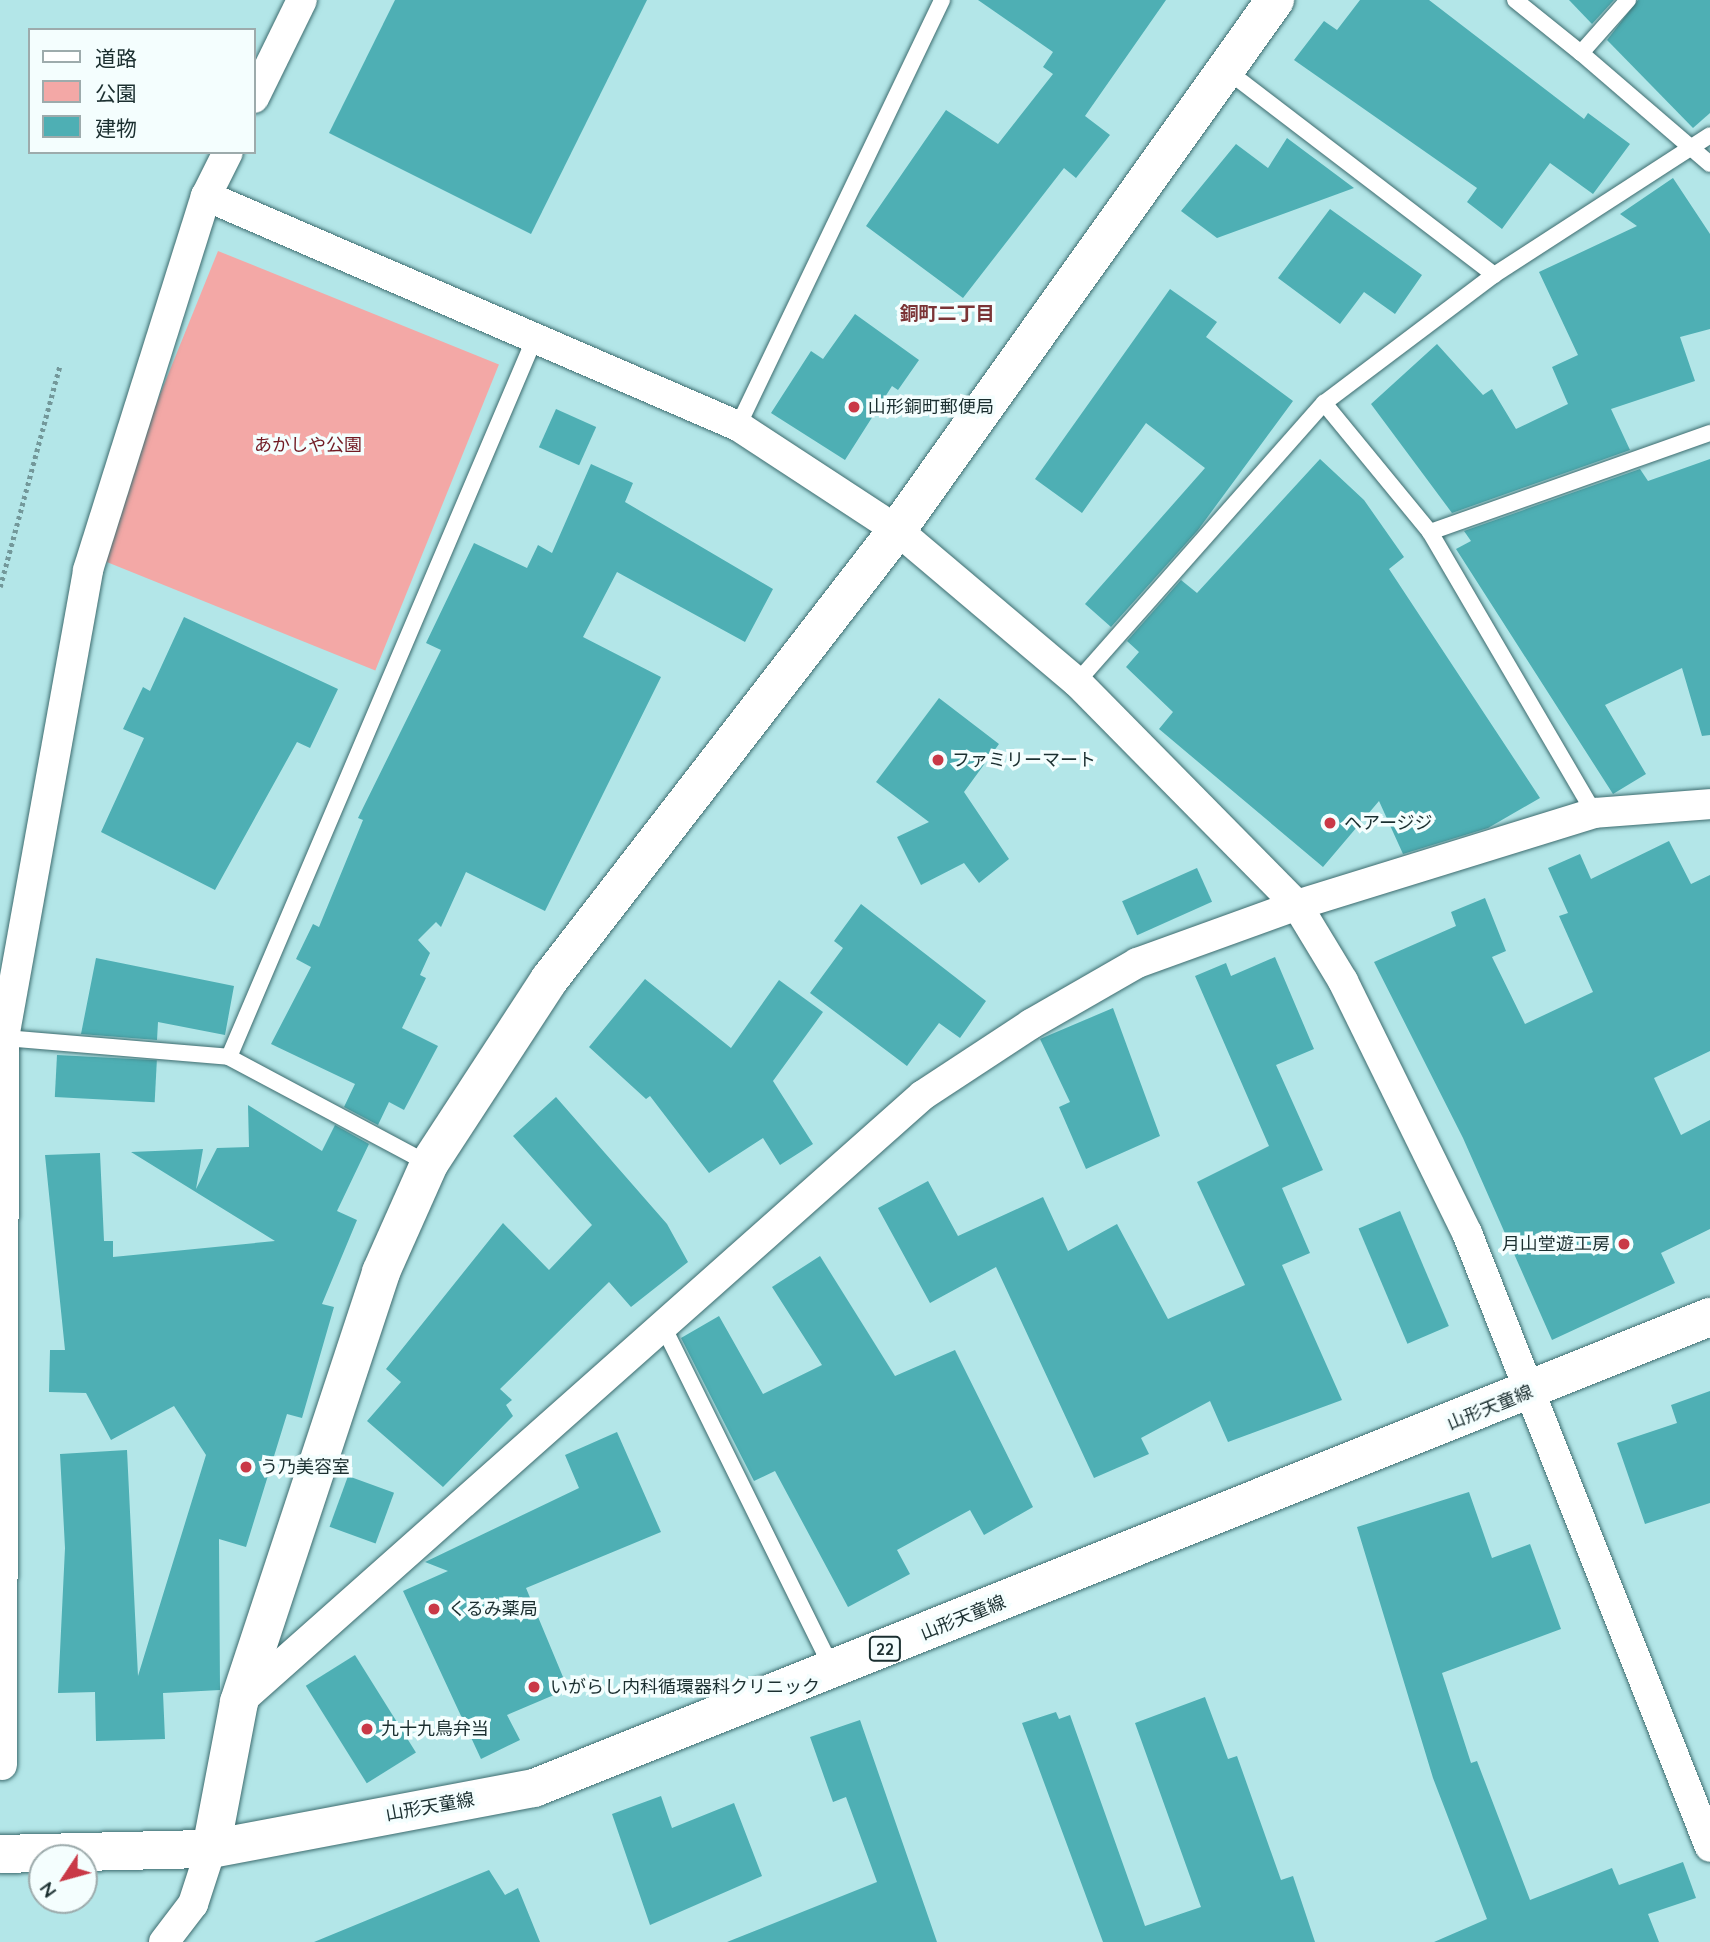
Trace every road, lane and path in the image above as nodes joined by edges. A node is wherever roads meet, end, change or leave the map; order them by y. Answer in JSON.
{"nodes":[{"id":1,"x":302,"y":0,"type":"edge"},
{"id":2,"x":942,"y":0,"type":"edge"},
{"id":3,"x":1275,"y":0,"type":"edge"},
{"id":4,"x":1515,"y":0,"type":"edge"},
{"id":5,"x":1628,"y":0,"type":"edge"},
{"id":6,"x":1581,"y":53,"type":"junction"},
{"id":7,"x":1224,"y":69,"type":"junction"},
{"id":8,"x":256,"y":94,"type":"edge"},
{"id":9,"x":1710,"y":135,"type":"edge"},
{"id":10,"x":1691,"y":147,"type":"junction"},
{"id":11,"x":227,"y":154,"type":"edge"},
{"id":12,"x":1710,"y":164,"type":"edge"},
{"id":13,"x":206,"y":196,"type":"junction"},
{"id":14,"x":1494,"y":275,"type":"junction"},
{"id":15,"x":534,"y":340,"type":"junction"},
{"id":16,"x":60,"y":365,"type":"dead end"},
{"id":17,"x":1324,"y":403,"type":"junction"},
{"id":18,"x":738,"y":426,"type":"junction"},
{"id":19,"x":1710,"y":433,"type":"edge"},
{"id":20,"x":897,"y":530,"type":"junction"},
{"id":21,"x":1430,"y":532,"type":"junction"},
{"id":22,"x":0,"y":587,"type":"edge"},
{"id":23,"x":1077,"y":682,"type":"junction"},
{"id":24,"x":1710,"y":804,"type":"edge"},
{"id":25,"x":1594,"y":813,"type":"junction"},
{"id":26,"x":1297,"y":905,"type":"junction"},
{"id":27,"x":4,"y":1038,"type":"junction"},
{"id":28,"x":229,"y":1057,"type":"junction"},
{"id":29,"x":429,"y":1164,"type":"junction"},
{"id":30,"x":1710,"y":1317,"type":"edge"},
{"id":31,"x":661,"y":1322,"type":"junction"},
{"id":32,"x":1532,"y":1391,"type":"junction"},
{"id":33,"x":833,"y":1670,"type":"junction"},
{"id":34,"x":239,"y":1702,"type":"junction"},
{"id":35,"x":2,"y":1765,"type":"dead end"},
{"id":36,"x":1710,"y":1847,"type":"edge"},
{"id":37,"x":211,"y":1849,"type":"junction"},
{"id":38,"x":14,"y":1854,"type":"edge"},
{"id":39,"x":164,"y":1942,"type":"edge"}],
"edges":[{"from":1,"to":8,"type":"street"},
{"from":2,"to":18,"type":"lane"},
{"from":3,"to":7,"type":"street"},
{"from":4,"to":6,"type":"lane"},
{"from":5,"to":6,"type":"lane"},
{"from":6,"to":10,"type":"lane"},
{"from":7,"to":14,"type":"lane"},
{"from":7,"to":20,"type":"street"},
{"from":9,"to":10,"type":"lane"},
{"from":10,"to":12,"type":"lane"},
{"from":10,"to":14,"type":"lane"},
{"from":11,"to":13,"type":"street"},
{"from":13,"to":15,"type":"street"},
{"from":13,"to":27,"type":"street"},
{"from":14,"to":17,"type":"lane"},
{"from":15,"to":18,"type":"street"},
{"from":15,"to":28,"type":"lane"},
{"from":16,"to":22,"type":"path"},
{"from":17,"to":21,"type":"lane"},
{"from":17,"to":23,"type":"lane"},
{"from":18,"to":20,"type":"street"},
{"from":19,"to":21,"type":"lane"},
{"from":20,"to":23,"type":"street"},
{"from":20,"to":29,"type":"street"},
{"from":21,"to":25,"type":"lane"},
{"from":23,"to":26,"type":"street"},
{"from":24,"to":25,"type":"street"},
{"from":25,"to":26,"type":"street"},
{"from":26,"to":31,"type":"street"},
{"from":26,"to":32,"type":"street"},
{"from":27,"to":28,"type":"lane"},
{"from":27,"to":35,"type":"street"},
{"from":28,"to":29,"type":"lane"},
{"from":29,"to":34,"type":"street"},
{"from":30,"to":32,"type":"street","name":"山形天童線","number":"22"},
{"from":31,"to":33,"type":"lane"},
{"from":31,"to":34,"type":"street"},
{"from":32,"to":33,"type":"street","name":"山形天童線","number":"22"},
{"from":32,"to":36,"type":"street"},
{"from":33,"to":37,"type":"street","name":"山形天童線","number":"22"},
{"from":34,"to":37,"type":"street"},
{"from":37,"to":38,"type":"street","name":"山形天童線","number":"22"},
{"from":37,"to":39,"type":"street"}]}
